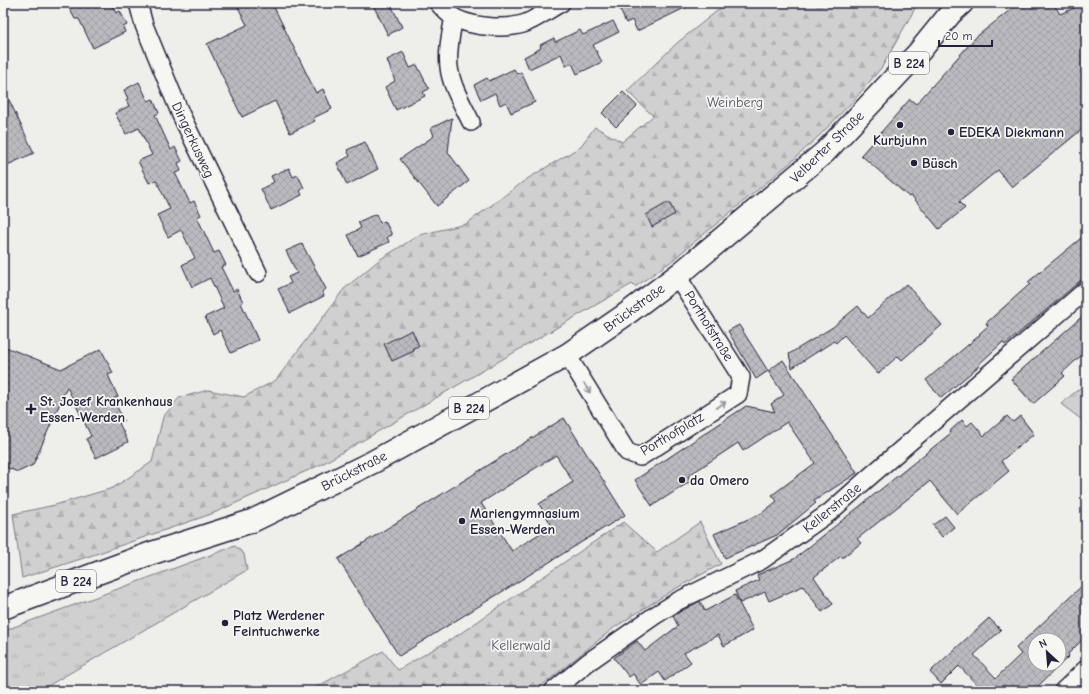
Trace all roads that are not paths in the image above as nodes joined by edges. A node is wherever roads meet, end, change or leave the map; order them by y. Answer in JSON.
{"nodes":[{"id":1,"x":138,"y":3,"type":"edge"},
{"id":2,"x":438,"y":3,"type":"edge"},
{"id":3,"x":560,"y":3,"type":"edge"},
{"id":4,"x":962,"y":3,"type":"edge"},
{"id":5,"x":454,"y":17,"type":"junction"},
{"id":6,"x":471,"y":122,"type":"dead end"},
{"id":7,"x":258,"y":273,"type":"dead end"},
{"id":8,"x":677,"y":276,"type":"junction"},
{"id":9,"x":1086,"y":290,"type":"edge"},
{"id":10,"x":566,"y":355,"type":"junction"},
{"id":11,"x":741,"y":377,"type":"joint"},
{"id":12,"x":3,"y":608,"type":"edge"},
{"id":13,"x":1086,"y":669,"type":"edge"},
{"id":14,"x":553,"y":691,"type":"edge"},
{"id":15,"x":1063,"y":691,"type":"edge"}],
"edges":[{"from":1,"to":7,"type":"street","name":"Dingerkusweg"},
{"from":2,"to":5,"type":"street"},
{"from":3,"to":5,"type":"street"},
{"from":4,"to":8,"type":"main road","name":"Velberter Straße","number":"B 224"},
{"from":5,"to":6,"type":"street"},
{"from":8,"to":10,"type":"main road","name":"Brückstraße","number":"B 224"},
{"from":8,"to":11,"type":"street","name":"Porthofstraße"},
{"from":9,"to":14,"type":"street","name":"Kellerstraße"},
{"from":10,"to":11,"type":"street","name":"Porthofplatz","one_way":true},
{"from":10,"to":12,"type":"main road","name":"Brückstraße","number":"B 224"},
{"from":13,"to":15,"type":"street"}]}
